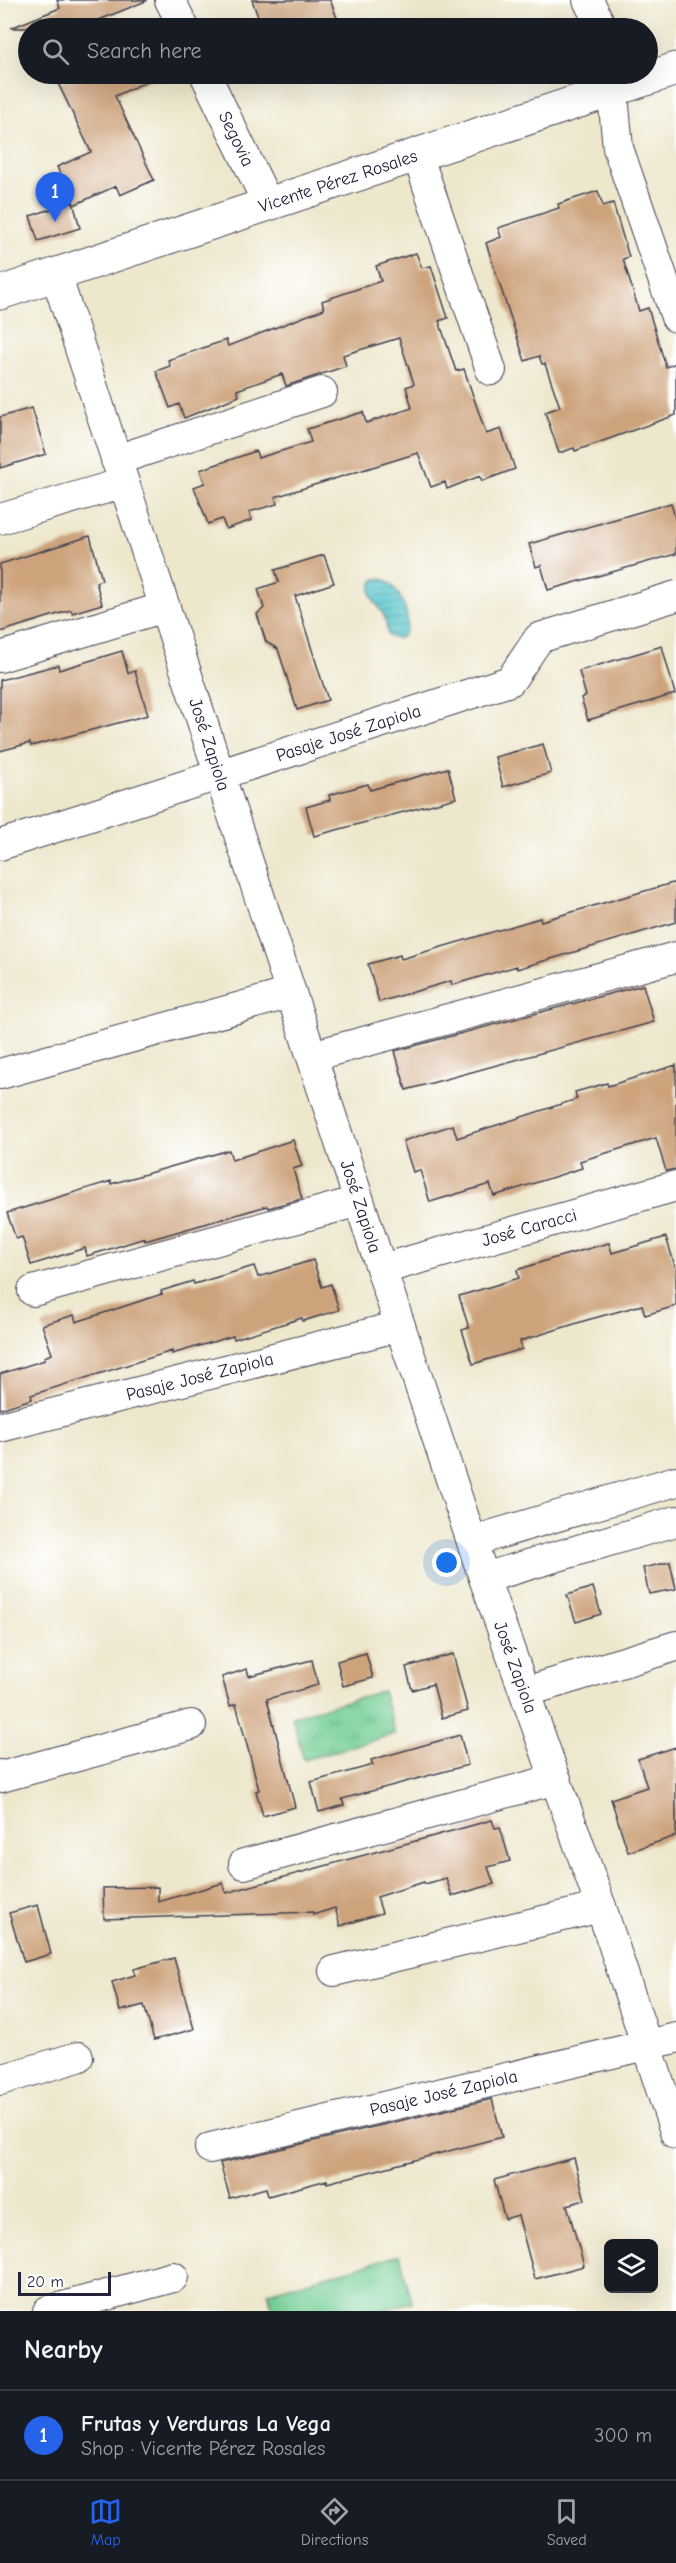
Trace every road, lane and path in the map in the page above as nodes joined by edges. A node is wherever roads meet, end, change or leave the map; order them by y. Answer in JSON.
{"nodes":[{"id":1,"x":170,"y":0,"type":"edge"},
{"id":2,"x":588,"y":0,"type":"edge"},
{"id":3,"x":179,"y":18,"type":"edge"},
{"id":4,"x":597,"y":18,"type":"edge"},
{"id":5,"x":676,"y":69,"type":"edge"},
{"id":6,"x":658,"y":73,"type":"edge"},
{"id":7,"x":210,"y":84,"type":"edge"},
{"id":8,"x":607,"y":84,"type":"edge"},
{"id":9,"x":612,"y":84,"type":"edge"},
{"id":10,"x":417,"y":154,"type":"junction"},
{"id":11,"x":268,"y":204,"type":"junction"},
{"id":12,"x":56,"y":275,"type":"junction"},
{"id":13,"x":0,"y":293,"type":"edge"},
{"id":14,"x":676,"y":316,"type":"edge"},
{"id":15,"x":491,"y":370,"type":"dead end"},
{"id":16,"x":322,"y":392,"type":"dead end"},
{"id":17,"x":120,"y":471,"type":"junction"},
{"id":18,"x":0,"y":519,"type":"edge"},
{"id":19,"x":676,"y":596,"type":"edge"},
{"id":20,"x":165,"y":607,"type":"junction"},
{"id":21,"x":0,"y":657,"type":"edge"},
{"id":22,"x":220,"y":774,"type":"junction"},
{"id":23,"x":0,"y":845,"type":"edge"},
{"id":24,"x":676,"y":957,"type":"edge"},
{"id":25,"x":291,"y":993,"type":"junction"},
{"id":26,"x":312,"y":1056,"type":"junction"},
{"id":27,"x":0,"y":1074,"type":"edge"},
{"id":28,"x":676,"y":1186,"type":"edge"},
{"id":29,"x":359,"y":1201,"type":"junction"},
{"id":30,"x":382,"y":1269,"type":"junction"},
{"id":31,"x":33,"y":1291,"type":"dead end"},
{"id":32,"x":400,"y":1326,"type":"junction"},
{"id":33,"x":0,"y":1427,"type":"edge"},
{"id":34,"x":676,"y":1481,"type":"edge"},
{"id":35,"x":676,"y":1521,"type":"edge"},
{"id":36,"x":473,"y":1541,"type":"junction"},
{"id":37,"x":484,"y":1578,"type":"junction"},
{"id":38,"x":676,"y":1646,"type":"edge"},
{"id":39,"x":525,"y":1692,"type":"junction"},
{"id":40,"x":191,"y":1725,"type":"dead end"},
{"id":41,"x":0,"y":1775,"type":"edge"},
{"id":42,"x":556,"y":1779,"type":"junction"},
{"id":43,"x":244,"y":1864,"type":"dead end"},
{"id":44,"x":601,"y":1907,"type":"junction"},
{"id":45,"x":334,"y":1971,"type":"dead end"},
{"id":46,"x":676,"y":2038,"type":"edge"},
{"id":47,"x":646,"y":2044,"type":"junction"},
{"id":48,"x":78,"y":2056,"type":"dead end"},
{"id":49,"x":0,"y":2079,"type":"edge"},
{"id":50,"x":676,"y":2134,"type":"edge"},
{"id":51,"x":210,"y":2148,"type":"dead end"},
{"id":52,"x":173,"y":2277,"type":"dead end"},
{"id":53,"x":48,"y":2311,"type":"edge"}],
"edges":[{"from":1,"to":3,"type":"street"},
{"from":2,"to":4,"type":"street"},
{"from":5,"to":6,"type":"street","name":"Vicente Pérez Rosales"},
{"from":7,"to":11,"type":"street","name":"Segovia"},
{"from":8,"to":10,"type":"street","name":"Vicente Pérez Rosales"},
{"from":9,"to":14,"type":"street"},
{"from":10,"to":11,"type":"street","name":"Vicente Pérez Rosales"},
{"from":10,"to":15,"type":"street"},
{"from":11,"to":12,"type":"street","name":"Vicente Pérez Rosales"},
{"from":12,"to":13,"type":"street","name":"Vicente Pérez Rosales"},
{"from":12,"to":17,"type":"street","name":"José Zapiola"},
{"from":16,"to":17,"type":"street"},
{"from":17,"to":18,"type":"street"},
{"from":17,"to":20,"type":"street","name":"José Zapiola"},
{"from":19,"to":22,"type":"street","name":"Pasaje José Zapiola"},
{"from":20,"to":21,"type":"street"},
{"from":20,"to":22,"type":"street","name":"José Zapiola"},
{"from":22,"to":23,"type":"street","name":"Pasaje José Zapiola"},
{"from":22,"to":25,"type":"street","name":"José Zapiola"},
{"from":24,"to":26,"type":"street"},
{"from":25,"to":26,"type":"street","name":"José Zapiola"},
{"from":25,"to":27,"type":"street"},
{"from":26,"to":29,"type":"street","name":"José Zapiola"},
{"from":28,"to":30,"type":"street","name":"José Caracci"},
{"from":29,"to":30,"type":"street","name":"José Zapiola"},
{"from":29,"to":31,"type":"street"},
{"from":30,"to":32,"type":"street","name":"José Zapiola"},
{"from":32,"to":33,"type":"street","name":"Pasaje José Zapiola"},
{"from":32,"to":36,"type":"street","name":"José Zapiola"},
{"from":34,"to":36,"type":"street"},
{"from":35,"to":37,"type":"street"},
{"from":36,"to":37,"type":"street","name":"José Zapiola"},
{"from":37,"to":39,"type":"street","name":"José Zapiola"},
{"from":38,"to":39,"type":"street"},
{"from":39,"to":42,"type":"street","name":"José Zapiola"},
{"from":40,"to":41,"type":"street"},
{"from":42,"to":43,"type":"street"},
{"from":42,"to":44,"type":"street","name":"José Zapiola"},
{"from":44,"to":45,"type":"street"},
{"from":44,"to":47,"type":"street","name":"José Zapiola"},
{"from":46,"to":47,"type":"street","name":"Pasaje José Zapiola"},
{"from":47,"to":50,"type":"street","name":"José Zapiola"},
{"from":47,"to":51,"type":"street","name":"Pasaje José Zapiola"},
{"from":48,"to":49,"type":"street"},
{"from":52,"to":53,"type":"street"}]}
